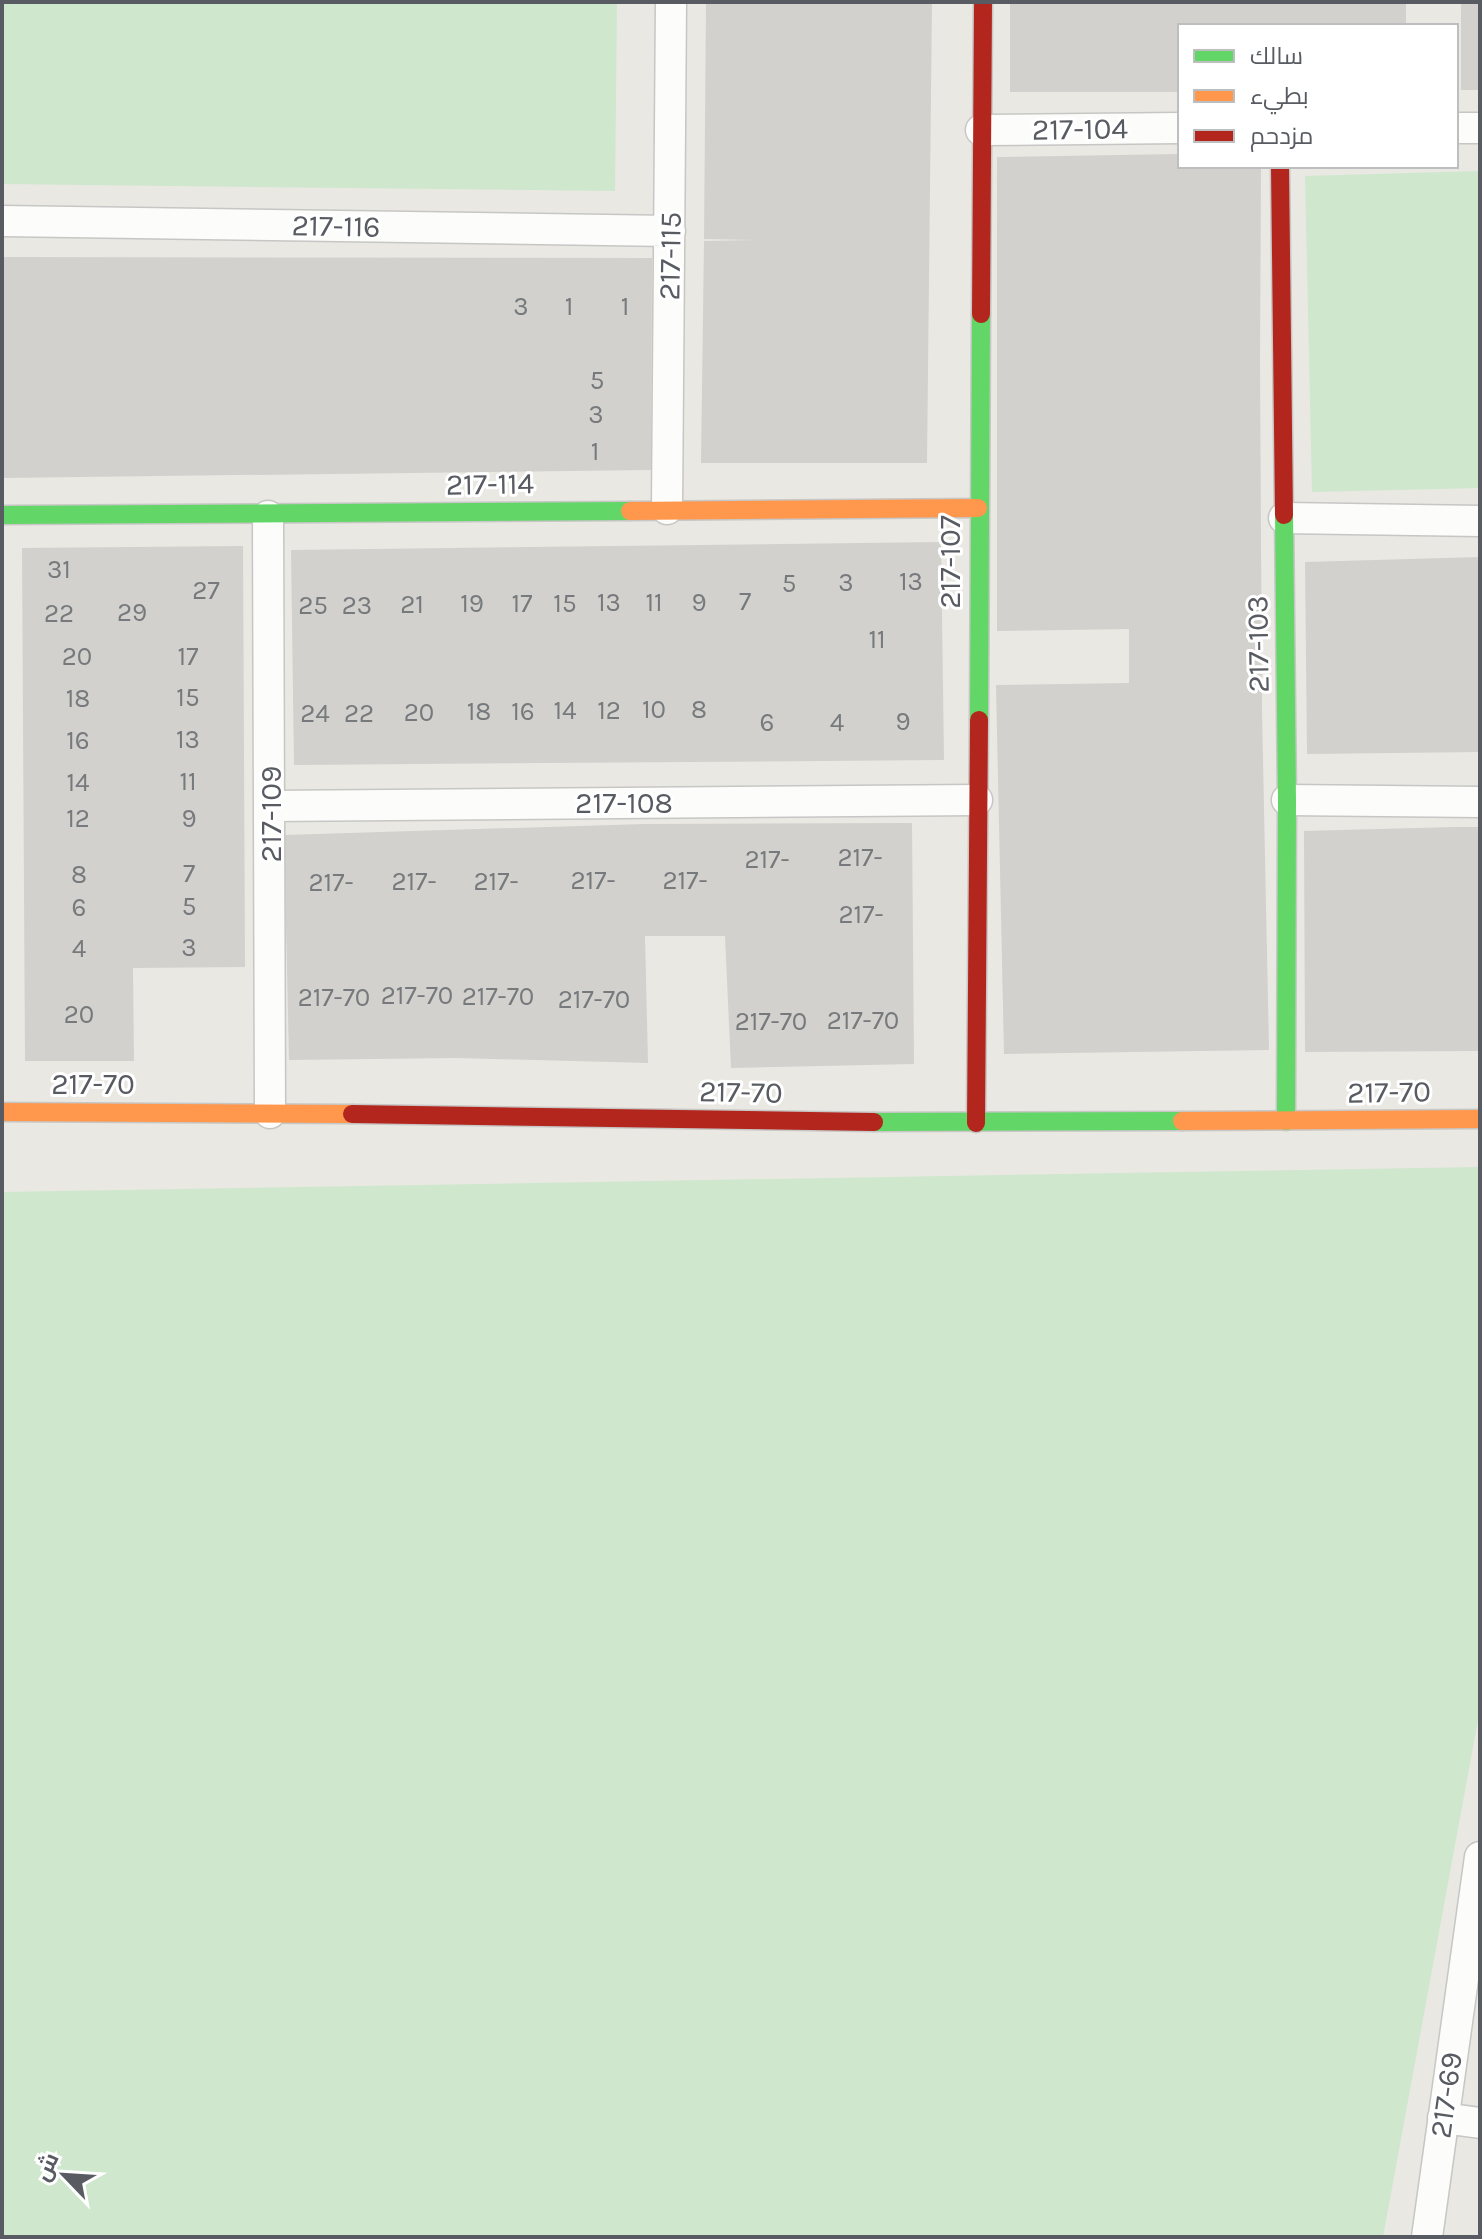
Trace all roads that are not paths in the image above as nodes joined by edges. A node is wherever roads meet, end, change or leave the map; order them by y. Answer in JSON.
{"nodes":[{"id":1,"x":671,"y":2,"type":"edge"},
{"id":2,"x":983,"y":2,"type":"edge"},
{"id":3,"x":1178,"y":128,"type":"edge"},
{"id":4,"x":1458,"y":128,"type":"edge"},
{"id":5,"x":1480,"y":128,"type":"edge"},
{"id":6,"x":981,"y":130,"type":"junction"},
{"id":7,"x":1280,"y":168,"type":"edge"},
{"id":8,"x":2,"y":221,"type":"edge"},
{"id":9,"x":670,"y":231,"type":"junction"},
{"id":10,"x":978,"y":508,"type":"junction"},
{"id":11,"x":667,"y":509,"type":"junction"},
{"id":12,"x":2,"y":515,"type":"edge"},
{"id":13,"x":268,"y":516,"type":"junction"},
{"id":14,"x":1284,"y":518,"type":"junction"},
{"id":15,"x":1480,"y":521,"type":"edge"},
{"id":16,"x":977,"y":800,"type":"junction"},
{"id":17,"x":1287,"y":800,"type":"junction"},
{"id":18,"x":1480,"y":802,"type":"edge"},
{"id":19,"x":271,"y":806,"type":"junction"},
{"id":20,"x":2,"y":1112,"type":"edge"},
{"id":21,"x":270,"y":1113,"type":"junction"},
{"id":22,"x":1480,"y":1119,"type":"edge"},
{"id":23,"x":1286,"y":1121,"type":"junction"},
{"id":24,"x":976,"y":1123,"type":"junction"},
{"id":25,"x":1480,"y":1857,"type":"edge"},
{"id":26,"x":1443,"y":2118,"type":"junction"},
{"id":27,"x":1480,"y":2123,"type":"edge"},
{"id":28,"x":1427,"y":2237,"type":"edge"}],
"edges":[{"from":1,"to":9,"type":"street","name":"217-115"},
{"from":2,"to":6,"type":"street","name":"217-107"},
{"from":3,"to":6,"type":"street","name":"217-104"},
{"from":4,"to":5,"type":"street"},
{"from":6,"to":10,"type":"street","name":"217-107"},
{"from":7,"to":14,"type":"street","name":"217-103"},
{"from":8,"to":9,"type":"street","name":"217-116"},
{"from":9,"to":11,"type":"street","name":"217-115"},
{"from":10,"to":11,"type":"street","name":"217-114"},
{"from":10,"to":16,"type":"street","name":"217-107"},
{"from":11,"to":13,"type":"street","name":"217-114"},
{"from":12,"to":13,"type":"street","name":"217-114"},
{"from":13,"to":19,"type":"street","name":"217-109"},
{"from":14,"to":15,"type":"street"},
{"from":14,"to":17,"type":"street","name":"217-103"},
{"from":16,"to":19,"type":"street","name":"217-108"},
{"from":16,"to":24,"type":"street","name":"217-107"},
{"from":17,"to":18,"type":"street"},
{"from":17,"to":23,"type":"street","name":"217-103"},
{"from":19,"to":21,"type":"street","name":"217-109"},
{"from":20,"to":21,"type":"street","name":"217-70"},
{"from":21,"to":24,"type":"street","name":"217-70"},
{"from":22,"to":23,"type":"street","name":"217-70"},
{"from":23,"to":24,"type":"street","name":"217-70"},
{"from":25,"to":26,"type":"street","name":"217-69"},
{"from":26,"to":27,"type":"street"},
{"from":26,"to":28,"type":"street","name":"217-69"}]}
